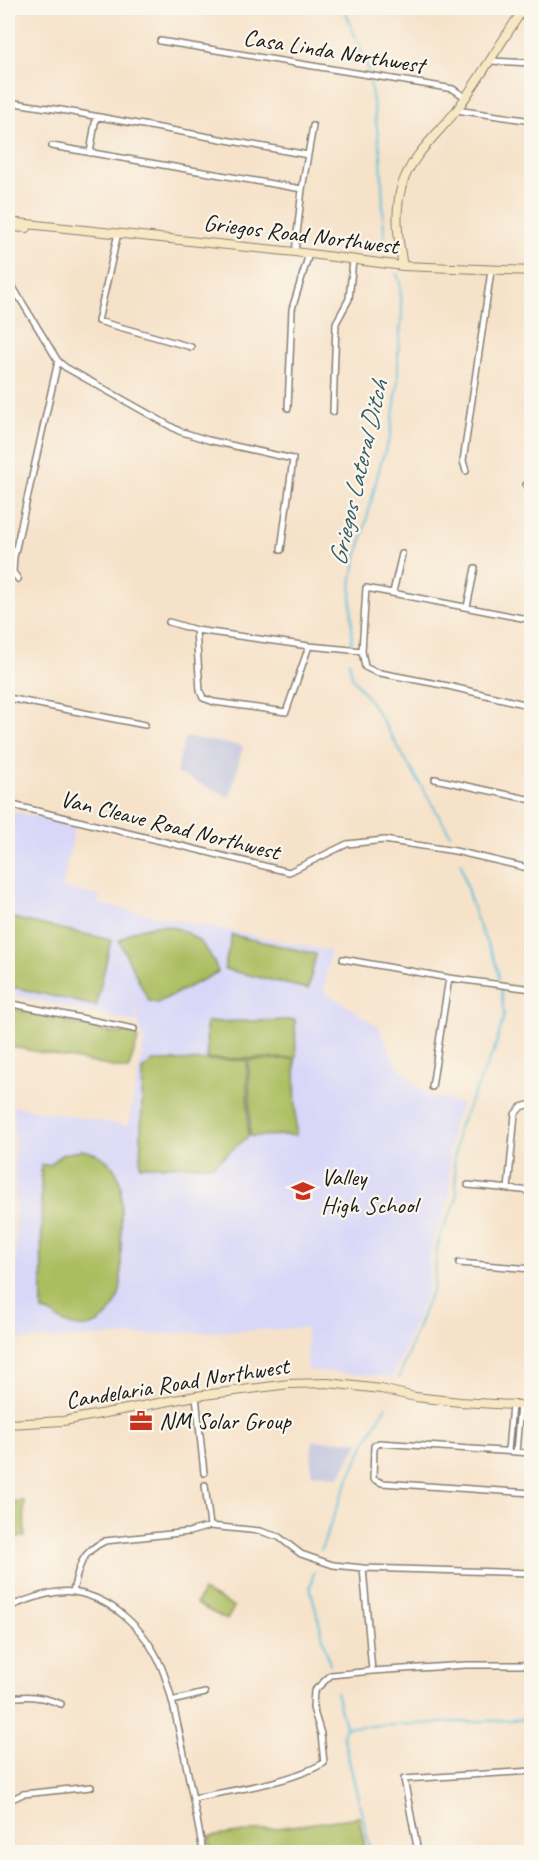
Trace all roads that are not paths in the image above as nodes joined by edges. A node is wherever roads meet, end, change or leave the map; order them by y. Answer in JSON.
{"nodes":[{"id":1,"x":524,"y":8,"type":"edge"},
{"id":2,"x":160,"y":41,"type":"dead end"},
{"id":3,"x":489,"y":61,"type":"junction"},
{"id":4,"x":531,"y":63,"type":"edge"},
{"id":5,"x":465,"y":97,"type":"junction"},
{"id":6,"x":8,"y":102,"type":"edge"},
{"id":7,"x":456,"y":110,"type":"junction"},
{"id":8,"x":96,"y":117,"type":"junction"},
{"id":9,"x":531,"y":121,"type":"edge"},
{"id":10,"x":313,"y":126,"type":"dead end"},
{"id":11,"x":52,"y":146,"type":"dead end"},
{"id":12,"x":90,"y":153,"type":"junction"},
{"id":13,"x":308,"y":155,"type":"junction"},
{"id":14,"x":302,"y":189,"type":"junction"},
{"id":15,"x":8,"y":222,"type":"edge"},
{"id":16,"x":8,"y":227,"type":"edge"},
{"id":17,"x":67,"y":228,"type":"junction"},
{"id":18,"x":118,"y":233,"type":"junction"},
{"id":19,"x":295,"y":252,"type":"junction"},
{"id":20,"x":309,"y":254,"type":"junction"},
{"id":21,"x":353,"y":260,"type":"junction"},
{"id":22,"x":403,"y":266,"type":"junction"},
{"id":23,"x":491,"y":271,"type":"junction"},
{"id":24,"x":531,"y":271,"type":"edge"},
{"id":25,"x":8,"y":279,"type":"edge"},
{"id":26,"x":191,"y":346,"type":"dead end"},
{"id":27,"x":58,"y":361,"type":"junction"},
{"id":28,"x":288,"y":408,"type":"dead end"},
{"id":29,"x":333,"y":412,"type":"dead end"},
{"id":30,"x":466,"y":471,"type":"dead end"},
{"id":31,"x":281,"y":550,"type":"dead end"},
{"id":32,"x":402,"y":554,"type":"dead end"},
{"id":33,"x":475,"y":568,"type":"dead end"},
{"id":34,"x":18,"y":579,"type":"dead end"},
{"id":35,"x":393,"y":592,"type":"junction"},
{"id":36,"x":467,"y":607,"type":"junction"},
{"id":37,"x":531,"y":620,"type":"edge"},
{"id":38,"x":169,"y":622,"type":"dead end"},
{"id":39,"x":196,"y":630,"type":"junction"},
{"id":40,"x":309,"y":646,"type":"junction"},
{"id":41,"x":362,"y":651,"type":"junction"},
{"id":42,"x":8,"y":698,"type":"edge"},
{"id":43,"x":531,"y":706,"type":"edge"},
{"id":44,"x":145,"y":725,"type":"dead end"},
{"id":45,"x":435,"y":779,"type":"dead end"},
{"id":46,"x":531,"y":800,"type":"edge"},
{"id":47,"x":8,"y":804,"type":"edge"},
{"id":48,"x":531,"y":868,"type":"edge"},
{"id":49,"x":343,"y":959,"type":"dead end"},
{"id":50,"x":449,"y":978,"type":"junction"},
{"id":51,"x":531,"y":989,"type":"edge"},
{"id":52,"x":8,"y":1003,"type":"edge"},
{"id":53,"x":134,"y":1029,"type":"dead end"},
{"id":54,"x":432,"y":1087,"type":"dead end"},
{"id":55,"x":531,"y":1104,"type":"edge"},
{"id":56,"x":468,"y":1185,"type":"dead end"},
{"id":57,"x":508,"y":1189,"type":"junction"},
{"id":58,"x":531,"y":1191,"type":"edge"},
{"id":59,"x":459,"y":1263,"type":"dead end"},
{"id":60,"x":531,"y":1269,"type":"edge"},
{"id":61,"x":196,"y":1396,"type":"junction"},
{"id":62,"x":516,"y":1405,"type":"junction"},
{"id":63,"x":531,"y":1406,"type":"edge"},
{"id":64,"x":8,"y":1424,"type":"edge"},
{"id":65,"x":508,"y":1451,"type":"junction"},
{"id":66,"x":516,"y":1452,"type":"junction"},
{"id":67,"x":531,"y":1452,"type":"edge"},
{"id":68,"x":204,"y":1473,"type":"dead end"},
{"id":69,"x":205,"y":1485,"type":"dead end"},
{"id":70,"x":531,"y":1493,"type":"edge"},
{"id":71,"x":210,"y":1526,"type":"junction"},
{"id":72,"x":363,"y":1568,"type":"junction"},
{"id":73,"x":531,"y":1573,"type":"edge"},
{"id":74,"x":73,"y":1592,"type":"junction"},
{"id":75,"x":8,"y":1606,"type":"edge"},
{"id":76,"x":531,"y":1665,"type":"edge"},
{"id":77,"x":372,"y":1671,"type":"junction"},
{"id":78,"x":205,"y":1693,"type":"dead end"},
{"id":79,"x":8,"y":1699,"type":"edge"},
{"id":80,"x":172,"y":1701,"type":"junction"},
{"id":81,"x":61,"y":1704,"type":"dead end"},
{"id":82,"x":531,"y":1771,"type":"edge"},
{"id":83,"x":91,"y":1787,"type":"dead end"},
{"id":84,"x":194,"y":1798,"type":"junction"},
{"id":85,"x":8,"y":1801,"type":"edge"},
{"id":86,"x":203,"y":1852,"type":"edge"},
{"id":87,"x":418,"y":1852,"type":"edge"}],
"edges":[{"from":1,"to":3,"type":"main road"},
{"from":2,"to":5,"type":"street","name":"Casa Linda Northwest"},
{"from":3,"to":4,"type":"street"},
{"from":3,"to":5,"type":"main road"},
{"from":5,"to":7,"type":"main road"},
{"from":6,"to":8,"type":"street"},
{"from":7,"to":9,"type":"street"},
{"from":7,"to":22,"type":"main road"},
{"from":8,"to":12,"type":"street"},
{"from":8,"to":13,"type":"street"},
{"from":10,"to":13,"type":"street"},
{"from":11,"to":12,"type":"street"},
{"from":12,"to":14,"type":"street"},
{"from":13,"to":14,"type":"street"},
{"from":14,"to":19,"type":"street"},
{"from":15,"to":17,"type":"main road","name":"Griegos Road Northwest"},
{"from":16,"to":17,"type":"main road","name":"Griegos Road Northwest"},
{"from":17,"to":18,"type":"main road","name":"Griegos Road Northwest"},
{"from":18,"to":19,"type":"main road","name":"Griegos Road Northwest"},
{"from":18,"to":26,"type":"street"},
{"from":19,"to":20,"type":"main road","name":"Griegos Road Northwest"},
{"from":20,"to":21,"type":"main road","name":"Griegos Road Northwest"},
{"from":20,"to":28,"type":"street"},
{"from":21,"to":22,"type":"main road","name":"Griegos Road Northwest"},
{"from":21,"to":29,"type":"street"},
{"from":22,"to":23,"type":"main road","name":"Griegos Road Northwest"},
{"from":23,"to":24,"type":"main road","name":"Griegos Road Northwest"},
{"from":23,"to":30,"type":"street"},
{"from":25,"to":27,"type":"street"},
{"from":27,"to":31,"type":"street"},
{"from":27,"to":34,"type":"street"},
{"from":32,"to":35,"type":"street"},
{"from":33,"to":36,"type":"street"},
{"from":35,"to":36,"type":"street"},
{"from":35,"to":41,"type":"street"},
{"from":36,"to":37,"type":"street"},
{"from":38,"to":39,"type":"street"},
{"from":39,"to":40,"type":"street"},
{"from":39,"to":40,"type":"street"},
{"from":40,"to":41,"type":"street"},
{"from":41,"to":43,"type":"street"},
{"from":42,"to":44,"type":"street"},
{"from":45,"to":46,"type":"street"},
{"from":47,"to":48,"type":"street","name":"Van Cleave Road Northwest"},
{"from":49,"to":50,"type":"street"},
{"from":50,"to":51,"type":"street"},
{"from":50,"to":54,"type":"street"},
{"from":52,"to":53,"type":"street"},
{"from":55,"to":57,"type":"street"},
{"from":56,"to":57,"type":"street"},
{"from":57,"to":58,"type":"street"},
{"from":59,"to":60,"type":"street"},
{"from":61,"to":62,"type":"main road","name":"Candelaria Road Northwest"},
{"from":61,"to":64,"type":"main road","name":"Candelaria Road Northwest"},
{"from":61,"to":68,"type":"street"},
{"from":62,"to":63,"type":"main road","name":"Candelaria Road Northwest"},
{"from":62,"to":65,"type":"street"},
{"from":62,"to":66,"type":"street"},
{"from":65,"to":66,"type":"street"},
{"from":65,"to":70,"type":"street"},
{"from":66,"to":67,"type":"street"},
{"from":69,"to":71,"type":"street"},
{"from":71,"to":72,"type":"street"},
{"from":71,"to":74,"type":"street"},
{"from":72,"to":73,"type":"street"},
{"from":72,"to":77,"type":"street"},
{"from":74,"to":75,"type":"street"},
{"from":74,"to":80,"type":"street"},
{"from":76,"to":77,"type":"street"},
{"from":77,"to":84,"type":"street"},
{"from":78,"to":80,"type":"street"},
{"from":79,"to":81,"type":"street"},
{"from":80,"to":84,"type":"street"},
{"from":82,"to":87,"type":"street"},
{"from":83,"to":85,"type":"street"},
{"from":84,"to":86,"type":"street"}]}
